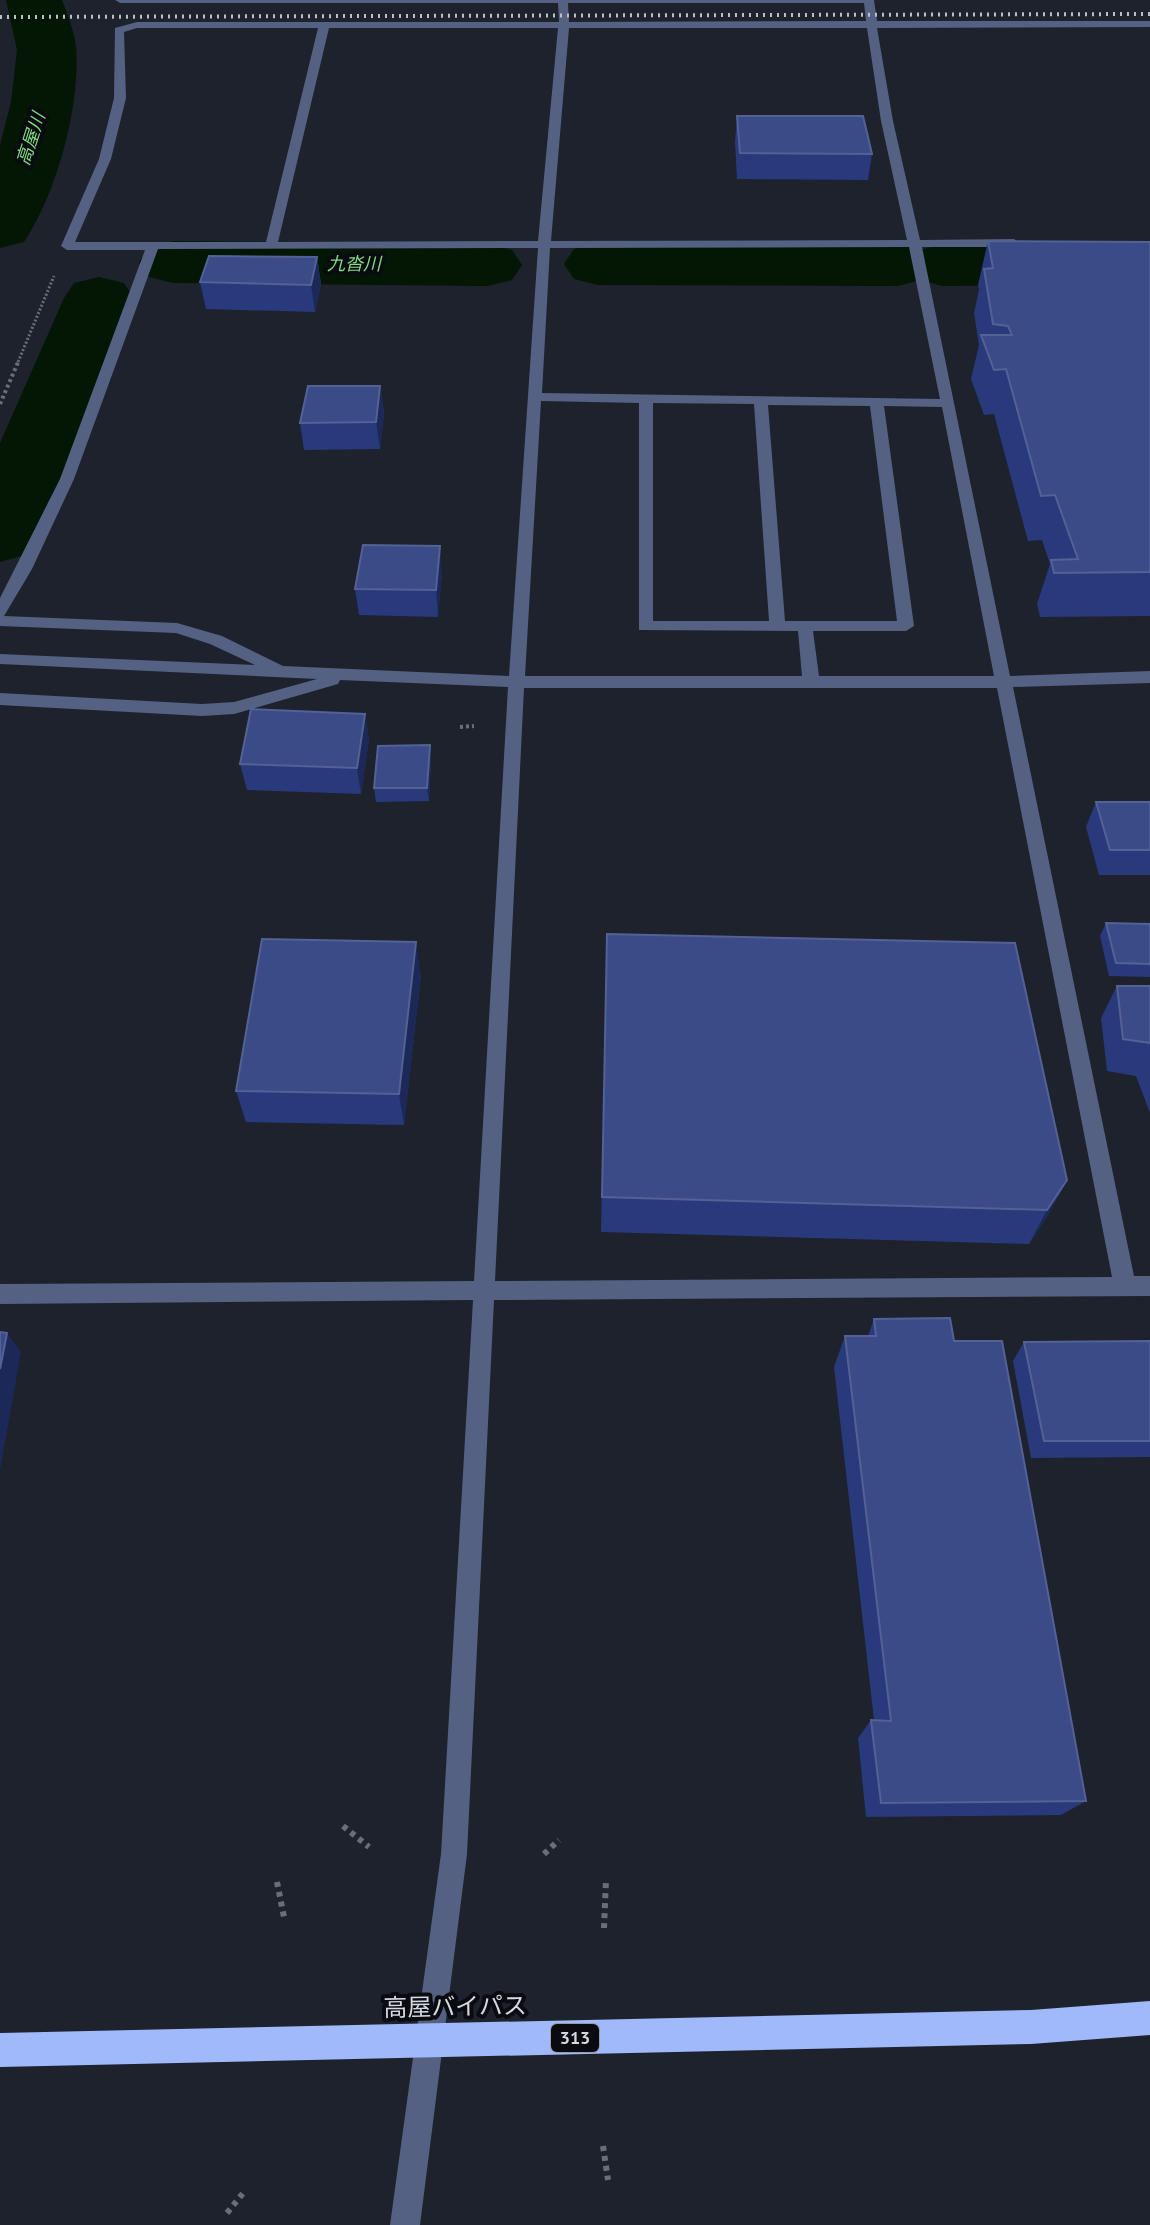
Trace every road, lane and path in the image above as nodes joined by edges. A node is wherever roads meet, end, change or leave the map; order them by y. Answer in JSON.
{"nodes":[{"id":1,"x":120,"y":0,"type":"edge"},
{"id":2,"x":563,"y":0,"type":"edge"},
{"id":3,"x":869,"y":0,"type":"edge"},
{"id":4,"x":155,"y":2,"type":"edge"},
{"id":5,"x":1150,"y":24,"type":"edge"},
{"id":6,"x":137,"y":25,"type":"junction"},
{"id":7,"x":324,"y":25,"type":"junction"},
{"id":8,"x":564,"y":25,"type":"junction"},
{"id":9,"x":872,"y":25,"type":"junction"},
{"id":10,"x":1029,"y":243,"type":"edge"},
{"id":11,"x":914,"y":244,"type":"junction"},
{"id":12,"x":271,"y":245,"type":"junction"},
{"id":13,"x":67,"y":246,"type":"junction"},
{"id":14,"x":153,"y":246,"type":"junction"},
{"id":15,"x":544,"y":246,"type":"junction"},
{"id":16,"x":535,"y":397,"type":"junction"},
{"id":17,"x":646,"y":398,"type":"junction"},
{"id":18,"x":761,"y":400,"type":"junction"},
{"id":19,"x":876,"y":402,"type":"junction"},
{"id":20,"x":949,"y":403,"type":"junction"},
{"id":21,"x":0,"y":404,"type":"edge"},
{"id":22,"x":0,"y":612,"type":"edge"},
{"id":23,"x":0,"y":621,"type":"edge"},
{"id":24,"x":777,"y":626,"type":"junction"},
{"id":25,"x":805,"y":626,"type":"junction"},
{"id":26,"x":0,"y":659,"type":"edge"},
{"id":27,"x":287,"y":673,"type":"junction"},
{"id":28,"x":351,"y":675,"type":"junction"},
{"id":29,"x":1150,"y":677,"type":"edge"},
{"id":30,"x":517,"y":682,"type":"junction"},
{"id":31,"x":811,"y":682,"type":"junction"},
{"id":32,"x":1003,"y":682,"type":"junction"},
{"id":33,"x":0,"y":699,"type":"edge"},
{"id":34,"x":1125,"y":1286,"type":"junction"},
{"id":35,"x":1150,"y":1286,"type":"edge"},
{"id":36,"x":482,"y":1290,"type":"junction"},
{"id":37,"x":0,"y":1294,"type":"edge"},
{"id":38,"x":343,"y":1826,"type":"dead end"},
{"id":39,"x":559,"y":1840,"type":"dead end"},
{"id":40,"x":369,"y":1847,"type":"dead end"},
{"id":41,"x":544,"y":1854,"type":"dead end"},
{"id":42,"x":606,"y":1879,"type":"dead end"},
{"id":43,"x":277,"y":1882,"type":"dead end"},
{"id":44,"x":284,"y":1917,"type":"dead end"},
{"id":45,"x":604,"y":1928,"type":"dead end"},
{"id":46,"x":1150,"y":2018,"type":"edge"},
{"id":47,"x":432,"y":2038,"type":"junction"},
{"id":48,"x":0,"y":2050,"type":"edge"},
{"id":49,"x":603,"y":2146,"type":"dead end"},
{"id":50,"x":608,"y":2180,"type":"dead end"},
{"id":51,"x":244,"y":2192,"type":"dead end"},
{"id":52,"x":227,"y":2213,"type":"dead end"},
{"id":53,"x":405,"y":2225,"type":"edge"}],
"edges":[{"from":1,"to":4,"type":"street"},
{"from":2,"to":3,"type":"street"},
{"from":2,"to":4,"type":"street"},
{"from":2,"to":8,"type":"street"},
{"from":3,"to":9,"type":"street"},
{"from":4,"to":6,"type":"street"},
{"from":5,"to":9,"type":"street"},
{"from":6,"to":7,"type":"street"},
{"from":6,"to":13,"type":"street"},
{"from":7,"to":8,"type":"street"},
{"from":7,"to":12,"type":"street"},
{"from":8,"to":9,"type":"street"},
{"from":8,"to":15,"type":"street"},
{"from":9,"to":11,"type":"street"},
{"from":10,"to":11,"type":"street"},
{"from":11,"to":15,"type":"street"},
{"from":11,"to":20,"type":"street"},
{"from":12,"to":14,"type":"street"},
{"from":12,"to":15,"type":"street"},
{"from":13,"to":14,"type":"street"},
{"from":13,"to":21,"type":"path"},
{"from":14,"to":22,"type":"street"},
{"from":15,"to":16,"type":"street"},
{"from":16,"to":17,"type":"street"},
{"from":16,"to":30,"type":"street"},
{"from":17,"to":18,"type":"street"},
{"from":17,"to":24,"type":"street"},
{"from":18,"to":19,"type":"street"},
{"from":18,"to":24,"type":"street"},
{"from":19,"to":20,"type":"street"},
{"from":19,"to":25,"type":"street"},
{"from":20,"to":32,"type":"street"},
{"from":23,"to":27,"type":"street"},
{"from":24,"to":25,"type":"street"},
{"from":25,"to":31,"type":"street"},
{"from":26,"to":27,"type":"street"},
{"from":27,"to":28,"type":"street"},
{"from":28,"to":30,"type":"street"},
{"from":28,"to":33,"type":"street"},
{"from":29,"to":32,"type":"street"},
{"from":30,"to":31,"type":"street"},
{"from":30,"to":36,"type":"street"},
{"from":31,"to":32,"type":"street"},
{"from":32,"to":34,"type":"street"},
{"from":34,"to":35,"type":"street"},
{"from":34,"to":36,"type":"street"},
{"from":36,"to":37,"type":"street"},
{"from":36,"to":47,"type":"street"},
{"from":38,"to":40,"type":"path"},
{"from":39,"to":41,"type":"path"},
{"from":42,"to":45,"type":"path"},
{"from":43,"to":44,"type":"path"},
{"from":46,"to":47,"type":"highway","name":"高屋バイパス","number":"313"},
{"from":47,"to":48,"type":"highway","name":"高屋バイパス","number":"313"},
{"from":47,"to":53,"type":"street"},
{"from":49,"to":50,"type":"path"},
{"from":51,"to":52,"type":"path"}]}
